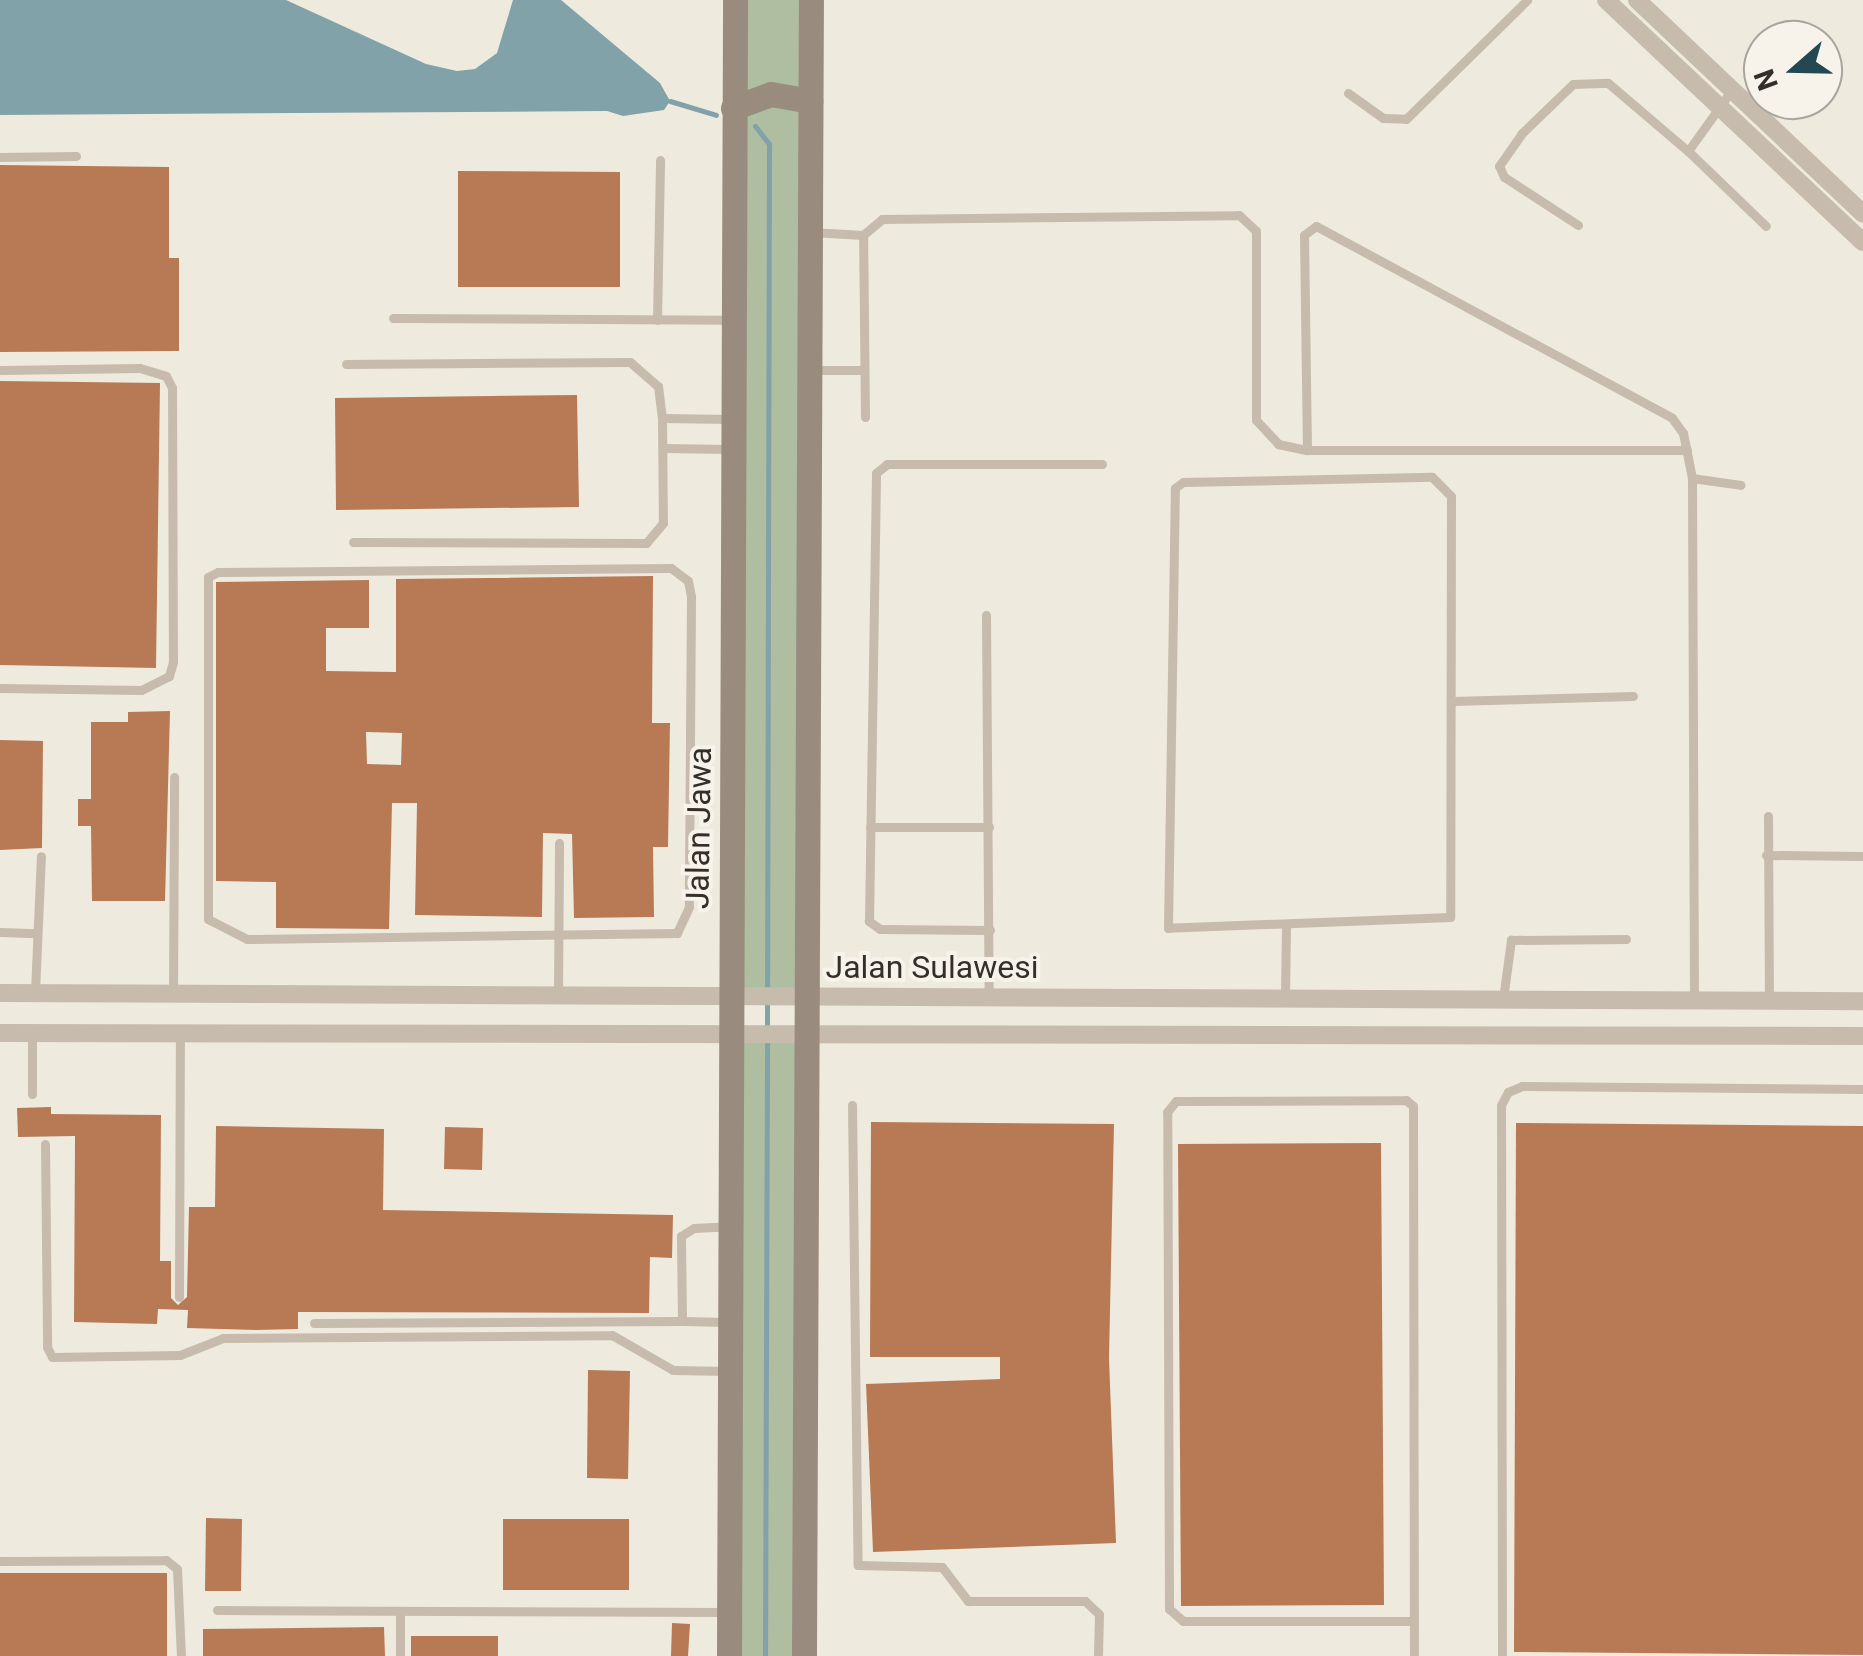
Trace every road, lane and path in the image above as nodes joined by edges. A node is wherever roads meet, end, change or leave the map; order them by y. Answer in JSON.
{"nodes":[{"id":1,"x":735,"y":0,"type":"edge"},
{"id":2,"x":810,"y":0,"type":"edge"},
{"id":3,"x":1526,"y":0,"type":"edge"},
{"id":4,"x":1606,"y":0,"type":"edge"},
{"id":5,"x":1637,"y":0,"type":"edge"},
{"id":6,"x":1731,"y":91,"type":"junction"},
{"id":7,"x":1348,"y":93,"type":"dead end"},
{"id":8,"x":810,"y":100,"type":"junction"},
{"id":9,"x":734,"y":108,"type":"junction"},
{"id":10,"x":1719,"y":108,"type":"junction"},
{"id":11,"x":1688,"y":151,"type":"junction"},
{"id":12,"x":76,"y":156,"type":"dead end"},
{"id":13,"x":0,"y":157,"type":"edge"},
{"id":14,"x":660,"y":160,"type":"dead end"},
{"id":15,"x":1863,"y":214,"type":"edge"},
{"id":16,"x":1578,"y":225,"type":"dead end"},
{"id":17,"x":1766,"y":226,"type":"dead end"},
{"id":18,"x":811,"y":232,"type":"junction"},
{"id":19,"x":863,"y":236,"type":"junction"},
{"id":20,"x":1863,"y":242,"type":"edge"},
{"id":21,"x":392,"y":318,"type":"dead end"},
{"id":22,"x":657,"y":320,"type":"junction"},
{"id":23,"x":738,"y":320,"type":"junction"},
{"id":24,"x":346,"y":364,"type":"dead end"},
{"id":25,"x":0,"y":370,"type":"edge"},
{"id":26,"x":810,"y":370,"type":"junction"},
{"id":27,"x":864,"y":370,"type":"junction"},
{"id":28,"x":865,"y":417,"type":"dead end"},
{"id":29,"x":662,"y":418,"type":"junction"},
{"id":30,"x":737,"y":419,"type":"junction"},
{"id":31,"x":663,"y":448,"type":"junction"},
{"id":32,"x":736,"y":450,"type":"junction"},
{"id":33,"x":1307,"y":450,"type":"junction"},
{"id":34,"x":1686,"y":450,"type":"junction"},
{"id":35,"x":1102,"y":464,"type":"dead end"},
{"id":36,"x":1692,"y":478,"type":"junction"},
{"id":37,"x":1742,"y":485,"type":"dead end"},
{"id":38,"x":353,"y":542,"type":"dead end"},
{"id":39,"x":986,"y":615,"type":"dead end"},
{"id":40,"x":0,"y":688,"type":"edge"},
{"id":41,"x":1633,"y":696,"type":"dead end"},
{"id":42,"x":1452,"y":701,"type":"junction"},
{"id":43,"x":174,"y":777,"type":"dead end"},
{"id":44,"x":1768,"y":816,"type":"dead end"},
{"id":45,"x":870,"y":826,"type":"junction"},
{"id":46,"x":988,"y":827,"type":"junction"},
{"id":47,"x":559,"y":842,"type":"dead end"},
{"id":48,"x":1766,"y":855,"type":"junction"},
{"id":49,"x":41,"y":856,"type":"dead end"},
{"id":50,"x":1863,"y":856,"type":"edge"},
{"id":51,"x":1286,"y":925,"type":"junction"},
{"id":52,"x":990,"y":930,"type":"junction"},
{"id":53,"x":0,"y":932,"type":"edge"},
{"id":54,"x":36,"y":933,"type":"junction"},
{"id":55,"x":557,"y":937,"type":"junction"},
{"id":56,"x":1626,"y":938,"type":"dead end"},
{"id":57,"x":0,"y":992,"type":"edge"},
{"id":58,"x":35,"y":992,"type":"junction"},
{"id":59,"x":173,"y":994,"type":"junction"},
{"id":60,"x":558,"y":994,"type":"junction"},
{"id":61,"x":738,"y":996,"type":"junction"},
{"id":62,"x":798,"y":997,"type":"junction"},
{"id":63,"x":989,"y":998,"type":"junction"},
{"id":64,"x":1286,"y":998,"type":"junction"},
{"id":65,"x":1504,"y":1000,"type":"junction"},
{"id":66,"x":1694,"y":1000,"type":"junction"},
{"id":67,"x":1769,"y":1000,"type":"junction"},
{"id":68,"x":1863,"y":1001,"type":"edge"},
{"id":69,"x":0,"y":1032,"type":"edge"},
{"id":70,"x":32,"y":1033,"type":"junction"},
{"id":71,"x":180,"y":1033,"type":"junction"},
{"id":72,"x":738,"y":1034,"type":"junction"},
{"id":73,"x":798,"y":1034,"type":"junction"},
{"id":74,"x":1863,"y":1036,"type":"edge"},
{"id":75,"x":1863,"y":1089,"type":"edge"},
{"id":76,"x":32,"y":1094,"type":"dead end"},
{"id":77,"x":852,"y":1105,"type":"dead end"},
{"id":78,"x":45,"y":1144,"type":"dead end"},
{"id":79,"x":730,"y":1226,"type":"junction"},
{"id":80,"x":179,"y":1297,"type":"dead end"},
{"id":81,"x":682,"y":1321,"type":"junction"},
{"id":82,"x":729,"y":1322,"type":"junction"},
{"id":83,"x":314,"y":1323,"type":"dead end"},
{"id":84,"x":729,"y":1371,"type":"junction"},
{"id":85,"x":0,"y":1562,"type":"edge"},
{"id":86,"x":217,"y":1610,"type":"dead end"},
{"id":87,"x":729,"y":1612,"type":"junction"},
{"id":88,"x":400,"y":1613,"type":"junction"},
{"id":89,"x":1413,"y":1621,"type":"junction"},
{"id":90,"x":181,"y":1656,"type":"edge"},
{"id":91,"x":400,"y":1656,"type":"edge"},
{"id":92,"x":729,"y":1656,"type":"edge"},
{"id":93,"x":804,"y":1656,"type":"edge"},
{"id":94,"x":1098,"y":1656,"type":"edge"},
{"id":95,"x":1414,"y":1656,"type":"edge"},
{"id":96,"x":1502,"y":1656,"type":"edge"}],
"edges":[{"from":1,"to":9,"type":"street","name":"Jalan Jawa"},
{"from":2,"to":8,"type":"street"},
{"from":3,"to":7,"type":"lane"},
{"from":4,"to":10,"type":"street"},
{"from":5,"to":6,"type":"street"},
{"from":6,"to":10,"type":"lane"},
{"from":6,"to":15,"type":"street"},
{"from":8,"to":9,"type":"street"},
{"from":8,"to":18,"type":"street"},
{"from":9,"to":23,"type":"street","name":"Jalan Jawa"},
{"from":10,"to":11,"type":"lane"},
{"from":10,"to":20,"type":"street"},
{"from":11,"to":16,"type":"lane"},
{"from":11,"to":17,"type":"lane"},
{"from":12,"to":13,"type":"lane"},
{"from":14,"to":22,"type":"lane"},
{"from":18,"to":19,"type":"lane"},
{"from":18,"to":26,"type":"street"},
{"from":19,"to":27,"type":"lane"},
{"from":19,"to":33,"type":"lane"},
{"from":21,"to":22,"type":"lane"},
{"from":22,"to":23,"type":"lane"},
{"from":23,"to":30,"type":"street","name":"Jalan Jawa"},
{"from":24,"to":29,"type":"lane"},
{"from":25,"to":40,"type":"lane"},
{"from":26,"to":27,"type":"lane"},
{"from":26,"to":62,"type":"street"},
{"from":27,"to":28,"type":"lane"},
{"from":29,"to":30,"type":"lane"},
{"from":29,"to":31,"type":"lane"},
{"from":30,"to":32,"type":"street","name":"Jalan Jawa"},
{"from":31,"to":32,"type":"lane"},
{"from":31,"to":38,"type":"lane"},
{"from":32,"to":61,"type":"street","name":"Jalan Jawa"},
{"from":33,"to":34,"type":"lane"},
{"from":33,"to":34,"type":"lane"},
{"from":34,"to":36,"type":"lane"},
{"from":35,"to":45,"type":"lane"},
{"from":36,"to":37,"type":"lane"},
{"from":36,"to":66,"type":"lane"},
{"from":39,"to":46,"type":"lane"},
{"from":41,"to":42,"type":"lane"},
{"from":42,"to":51,"type":"lane"},
{"from":42,"to":51,"type":"lane"},
{"from":43,"to":59,"type":"lane"},
{"from":44,"to":48,"type":"lane"},
{"from":45,"to":46,"type":"lane"},
{"from":45,"to":52,"type":"lane"},
{"from":46,"to":52,"type":"lane"},
{"from":47,"to":55,"type":"lane"},
{"from":48,"to":50,"type":"lane"},
{"from":48,"to":67,"type":"lane"},
{"from":49,"to":54,"type":"lane"},
{"from":51,"to":64,"type":"lane"},
{"from":52,"to":63,"type":"lane"},
{"from":53,"to":54,"type":"lane"},
{"from":54,"to":58,"type":"lane"},
{"from":55,"to":55,"type":"lane"},
{"from":55,"to":60,"type":"lane"},
{"from":56,"to":65,"type":"lane"},
{"from":57,"to":58,"type":"street","name":"Jalan Sulawesi"},
{"from":58,"to":59,"type":"street","name":"Jalan Sulawesi"},
{"from":59,"to":60,"type":"street","name":"Jalan Sulawesi"},
{"from":60,"to":61,"type":"street","name":"Jalan Sulawesi"},
{"from":61,"to":62,"type":"street","name":"Jalan Sulawesi"},
{"from":61,"to":72,"type":"street","name":"Jalan Jawa"},
{"from":62,"to":63,"type":"street","name":"Jalan Sulawesi"},
{"from":62,"to":73,"type":"street"},
{"from":63,"to":64,"type":"street","name":"Jalan Sulawesi"},
{"from":64,"to":65,"type":"street","name":"Jalan Sulawesi"},
{"from":65,"to":66,"type":"street","name":"Jalan Sulawesi"},
{"from":66,"to":67,"type":"street","name":"Jalan Sulawesi"},
{"from":67,"to":68,"type":"street","name":"Jalan Sulawesi"},
{"from":69,"to":70,"type":"street","name":"Jalan Sulawesi"},
{"from":70,"to":71,"type":"street","name":"Jalan Sulawesi"},
{"from":70,"to":76,"type":"lane"},
{"from":71,"to":72,"type":"street","name":"Jalan Sulawesi"},
{"from":71,"to":80,"type":"lane"},
{"from":72,"to":73,"type":"street","name":"Jalan Sulawesi"},
{"from":72,"to":79,"type":"street","name":"Jalan Jawa"},
{"from":73,"to":74,"type":"street","name":"Jalan Sulawesi"},
{"from":73,"to":93,"type":"street"},
{"from":75,"to":96,"type":"lane"},
{"from":77,"to":94,"type":"lane"},
{"from":78,"to":84,"type":"lane"},
{"from":79,"to":81,"type":"lane"},
{"from":79,"to":82,"type":"street","name":"Jalan Jawa"},
{"from":81,"to":82,"type":"lane"},
{"from":81,"to":83,"type":"lane"},
{"from":82,"to":84,"type":"street","name":"Jalan Jawa"},
{"from":84,"to":87,"type":"street","name":"Jalan Jawa"},
{"from":85,"to":90,"type":"lane"},
{"from":86,"to":88,"type":"lane"},
{"from":87,"to":88,"type":"lane"},
{"from":87,"to":92,"type":"street","name":"Jalan Jawa"},
{"from":88,"to":91,"type":"lane"},
{"from":89,"to":89,"type":"lane"},
{"from":89,"to":95,"type":"lane"}]}
